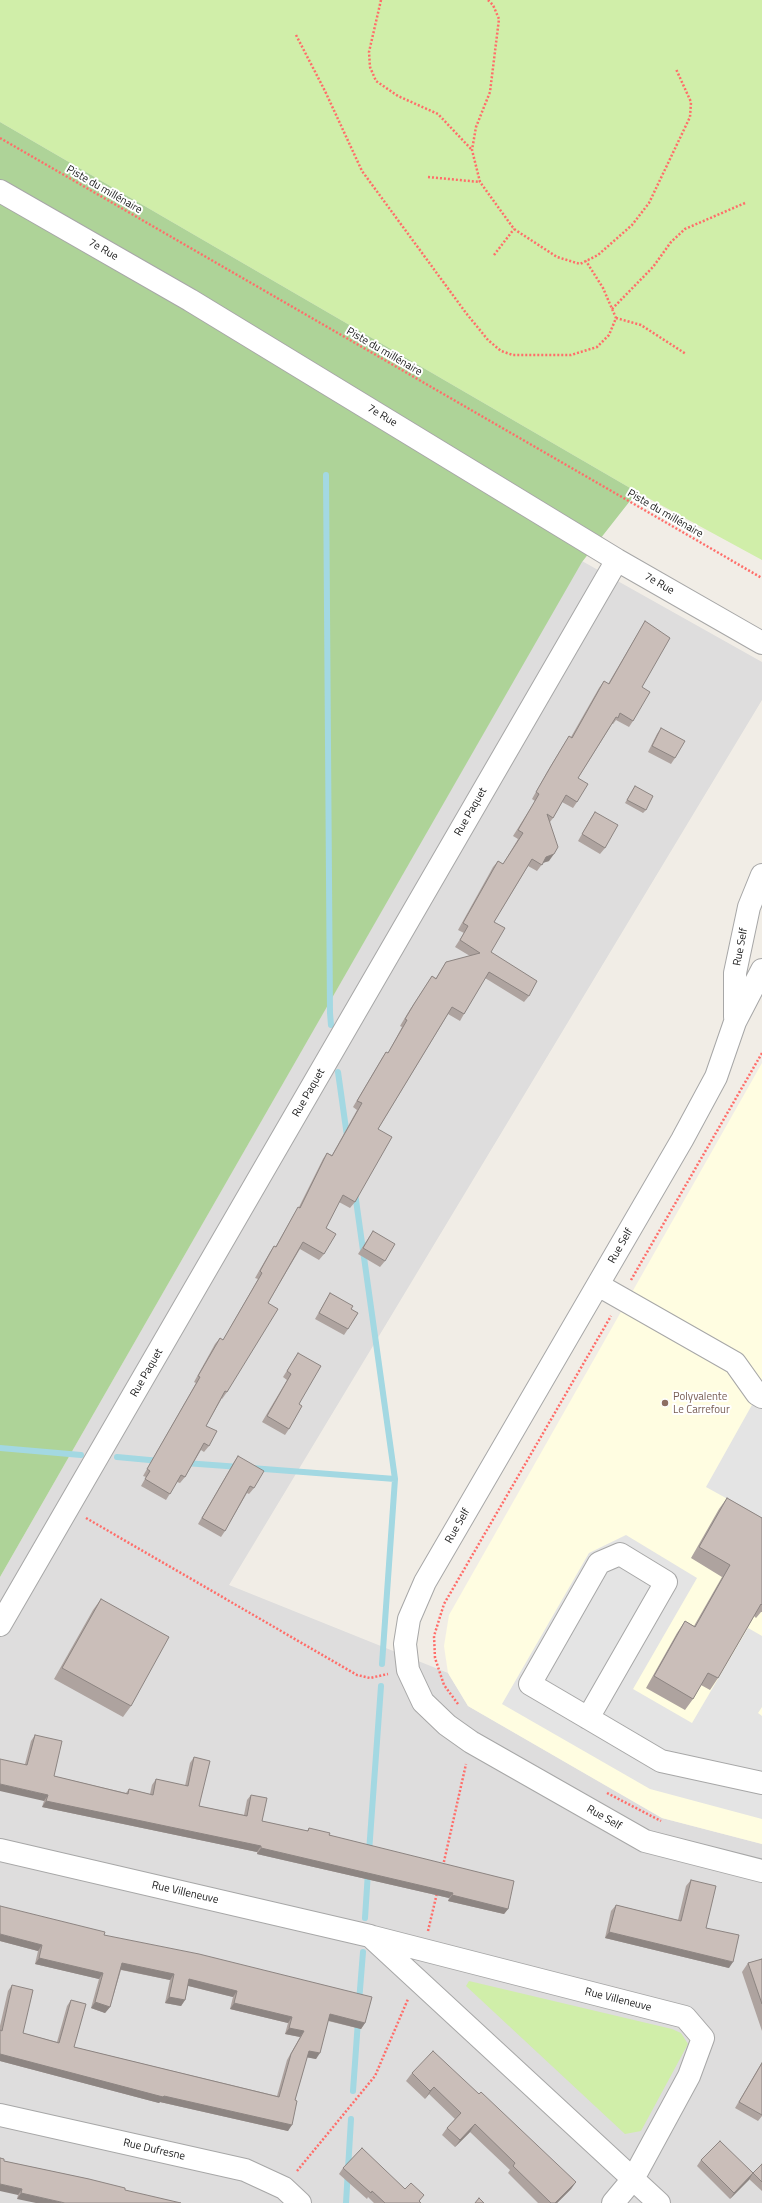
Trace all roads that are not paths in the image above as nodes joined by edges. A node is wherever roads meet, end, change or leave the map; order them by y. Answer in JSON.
{"nodes":[{"id":1,"x":0,"y":191,"type":"edge"},
{"id":2,"x":617,"y":560,"type":"junction"},
{"id":3,"x":762,"y":643,"type":"edge"},
{"id":4,"x":762,"y":875,"type":"edge"},
{"id":5,"x":762,"y":970,"type":"edge"},
{"id":6,"x":735,"y":1022,"type":"junction"},
{"id":7,"x":598,"y":1285,"type":"junction"},
{"id":8,"x":762,"y":1397,"type":"edge"},
{"id":9,"x":0,"y":1625,"type":"edge"},
{"id":10,"x":588,"y":1718,"type":"junction"},
{"id":11,"x":762,"y":1783,"type":"edge"},
{"id":12,"x":0,"y":1850,"type":"edge"},
{"id":13,"x":762,"y":1871,"type":"edge"},
{"id":14,"x":370,"y":1936,"type":"junction"},
{"id":15,"x":0,"y":2115,"type":"edge"},
{"id":16,"x":633,"y":2179,"type":"junction"},
{"id":17,"x":300,"y":2203,"type":"edge"},
{"id":18,"x":613,"y":2203,"type":"edge"},
{"id":19,"x":659,"y":2203,"type":"edge"}],
"edges":[{"from":1,"to":2,"type":"street","name":"7e Rue"},
{"from":2,"to":3,"type":"street","name":"7e Rue"},
{"from":2,"to":9,"type":"street","name":"Rue Paquet"},
{"from":4,"to":6,"type":"street","name":"Rue Self"},
{"from":5,"to":6,"type":"street","name":"Rue Self"},
{"from":6,"to":7,"type":"street","name":"Rue Self"},
{"from":7,"to":8,"type":"street"},
{"from":7,"to":13,"type":"street","name":"Rue Self"},
{"from":10,"to":10,"type":"street"},
{"from":10,"to":11,"type":"street"},
{"from":12,"to":14,"type":"street","name":"Rue Villeneuve"},
{"from":14,"to":16,"type":"street","name":"Rue Villeneuve"},
{"from":14,"to":16,"type":"street","name":"Rue Villeneuve"},
{"from":15,"to":17,"type":"street","name":"Rue Dufresne"},
{"from":16,"to":18,"type":"street"},
{"from":16,"to":19,"type":"street","name":"Rue Villeneuve"}]}
